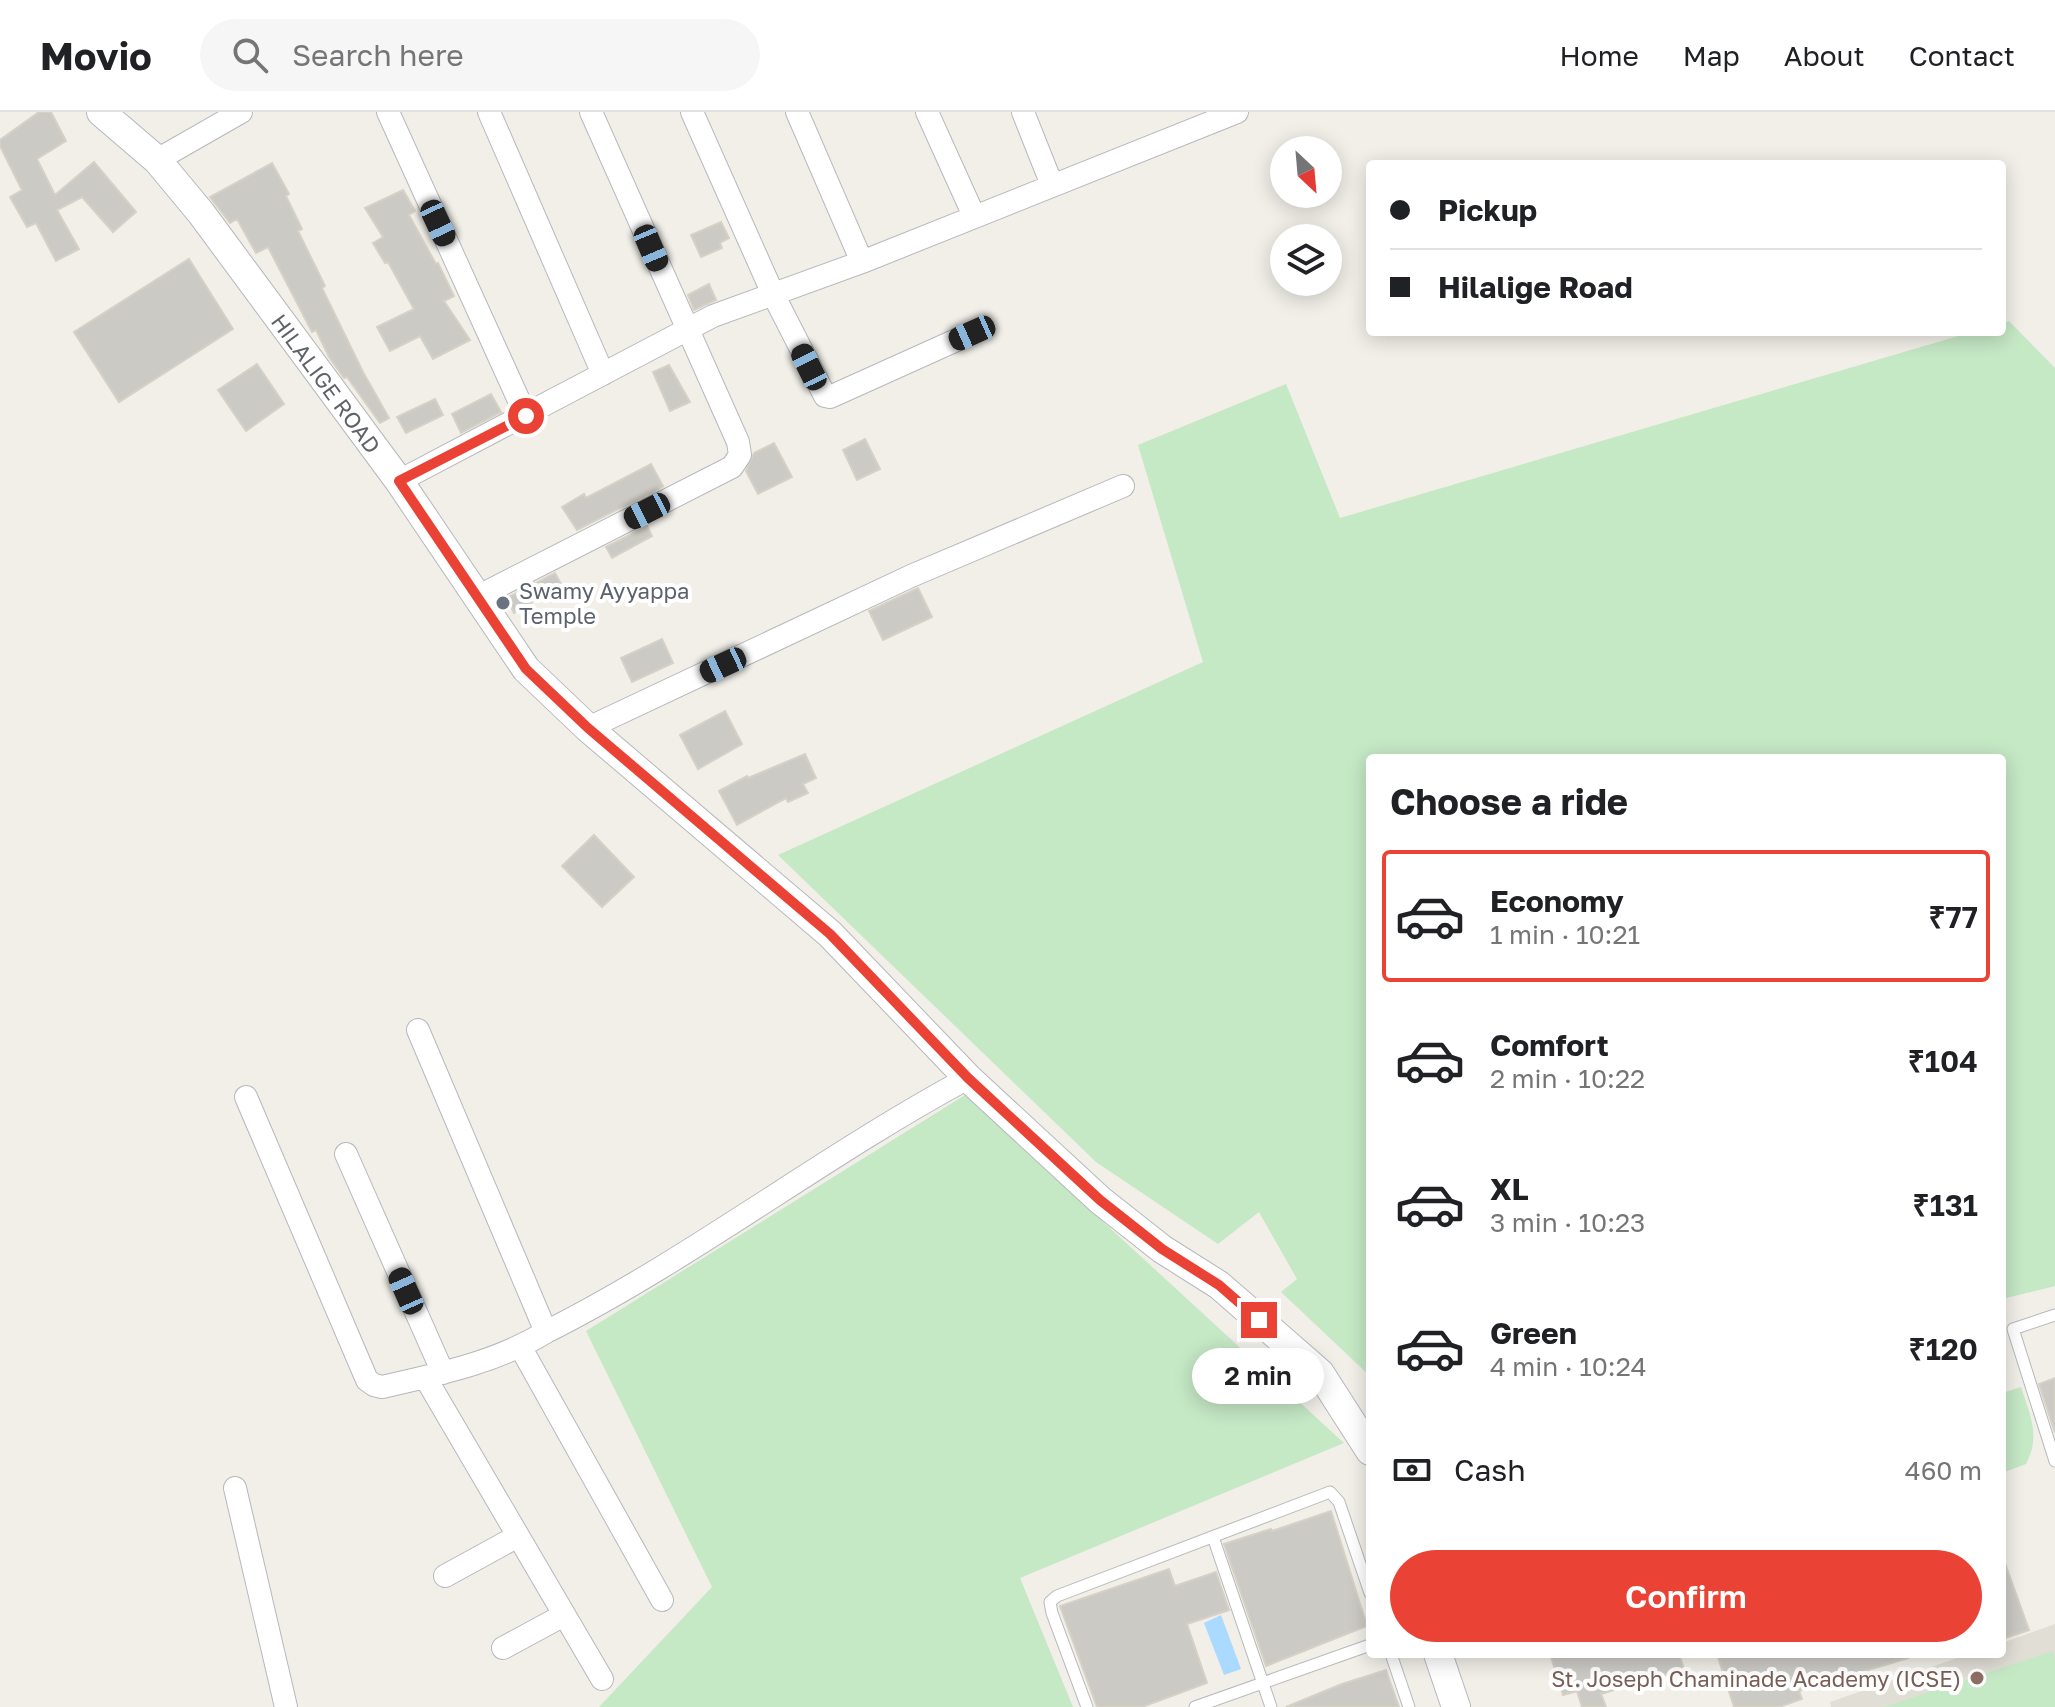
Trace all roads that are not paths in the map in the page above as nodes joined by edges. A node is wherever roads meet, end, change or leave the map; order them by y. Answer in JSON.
{"nodes":[{"id":1,"x":101,"y":112,"type":"edge"},
{"id":2,"x":241,"y":112,"type":"edge"},
{"id":3,"x":388,"y":112,"type":"edge"},
{"id":4,"x":489,"y":112,"type":"edge"},
{"id":5,"x":591,"y":112,"type":"edge"},
{"id":6,"x":692,"y":112,"type":"edge"},
{"id":7,"x":797,"y":112,"type":"edge"},
{"id":8,"x":927,"y":112,"type":"edge"},
{"id":9,"x":1023,"y":112,"type":"edge"},
{"id":10,"x":1237,"y":112,"type":"edge"},
{"id":11,"x":157,"y":160,"type":"junction"},
{"id":12,"x":1052,"y":185,"type":"junction"},
{"id":13,"x":974,"y":216,"type":"junction"},
{"id":14,"x":862,"y":262,"type":"junction"},
{"id":15,"x":773,"y":294,"type":"junction"},
{"id":16,"x":687,"y":330,"type":"junction"},
{"id":17,"x":972,"y":333,"type":"dead end"},
{"id":18,"x":603,"y":374,"type":"junction"},
{"id":19,"x":526,"y":416,"type":"junction"},
{"id":20,"x":399,"y":481,"type":"junction"},
{"id":21,"x":1123,"y":486,"type":"dead end"},
{"id":22,"x":477,"y":597,"type":"junction"},
{"id":23,"x":588,"y":728,"type":"junction"},
{"id":24,"x":418,"y":1030,"type":"dead end"},
{"id":25,"x":968,"y":1078,"type":"junction"},
{"id":26,"x":246,"y":1097,"type":"dead end"},
{"id":27,"x":346,"y":1154,"type":"dead end"},
{"id":28,"x":2055,"y":1315,"type":"edge"},
{"id":29,"x":546,"y":1332,"type":"junction"},
{"id":30,"x":521,"y":1348,"type":"junction"},
{"id":31,"x":434,"y":1375,"type":"junction"},
{"id":32,"x":1366,"y":1445,"type":"edge"},
{"id":33,"x":2055,"y":1461,"type":"edge"},
{"id":34,"x":235,"y":1488,"type":"dead end"},
{"id":35,"x":518,"y":1536,"type":"junction"},
{"id":36,"x":1213,"y":1537,"type":"junction"},
{"id":37,"x":445,"y":1576,"type":"dead end"},
{"id":38,"x":1366,"y":1581,"type":"edge"},
{"id":39,"x":662,"y":1600,"type":"dead end"},
{"id":40,"x":564,"y":1615,"type":"junction"},
{"id":41,"x":1366,"y":1646,"type":"edge"},
{"id":42,"x":503,"y":1648,"type":"dead end"},
{"id":43,"x":1392,"y":1658,"type":"edge"},
{"id":44,"x":1439,"y":1658,"type":"edge"},
{"id":45,"x":602,"y":1679,"type":"dead end"},
{"id":46,"x":1262,"y":1683,"type":"junction"},
{"id":47,"x":286,"y":1707,"type":"edge"},
{"id":48,"x":1087,"y":1707,"type":"edge"},
{"id":49,"x":1195,"y":1707,"type":"edge"},
{"id":50,"x":1271,"y":1707,"type":"edge"},
{"id":51,"x":1409,"y":1707,"type":"edge"},
{"id":52,"x":1456,"y":1707,"type":"edge"}],
"edges":[{"from":1,"to":11,"type":"street","name":"HILALIGE ROAD"},
{"from":2,"to":11,"type":"street"},
{"from":3,"to":19,"type":"street"},
{"from":4,"to":18,"type":"street"},
{"from":5,"to":16,"type":"street"},
{"from":6,"to":15,"type":"street"},
{"from":7,"to":14,"type":"street"},
{"from":8,"to":13,"type":"street"},
{"from":9,"to":12,"type":"street"},
{"from":10,"to":12,"type":"street"},
{"from":11,"to":20,"type":"street","name":"HILALIGE ROAD"},
{"from":12,"to":13,"type":"street"},
{"from":13,"to":14,"type":"street"},
{"from":14,"to":15,"type":"street"},
{"from":15,"to":16,"type":"street"},
{"from":15,"to":17,"type":"street"},
{"from":16,"to":18,"type":"street"},
{"from":16,"to":22,"type":"street"},
{"from":18,"to":19,"type":"street"},
{"from":19,"to":20,"type":"street"},
{"from":20,"to":22,"type":"street","name":"HILALIGE ROAD"},
{"from":21,"to":23,"type":"street"},
{"from":22,"to":23,"type":"street","name":"HILALIGE ROAD"},
{"from":23,"to":25,"type":"street","name":"HILALIGE ROAD"},
{"from":24,"to":29,"type":"street"},
{"from":25,"to":29,"type":"street"},
{"from":25,"to":32,"type":"street","name":"HILALIGE ROAD"},
{"from":26,"to":31,"type":"street"},
{"from":27,"to":31,"type":"street"},
{"from":28,"to":33,"type":"lane"},
{"from":29,"to":30,"type":"street"},
{"from":30,"to":31,"type":"street"},
{"from":30,"to":39,"type":"street"},
{"from":31,"to":35,"type":"street"},
{"from":34,"to":47,"type":"street"},
{"from":35,"to":37,"type":"street"},
{"from":35,"to":40,"type":"street"},
{"from":36,"to":38,"type":"lane"},
{"from":36,"to":46,"type":"lane"},
{"from":36,"to":48,"type":"lane"},
{"from":40,"to":42,"type":"street"},
{"from":40,"to":45,"type":"street"},
{"from":41,"to":46,"type":"lane"},
{"from":43,"to":51,"type":"lane"},
{"from":44,"to":52,"type":"street"},
{"from":46,"to":49,"type":"lane"},
{"from":46,"to":50,"type":"lane"}]}
